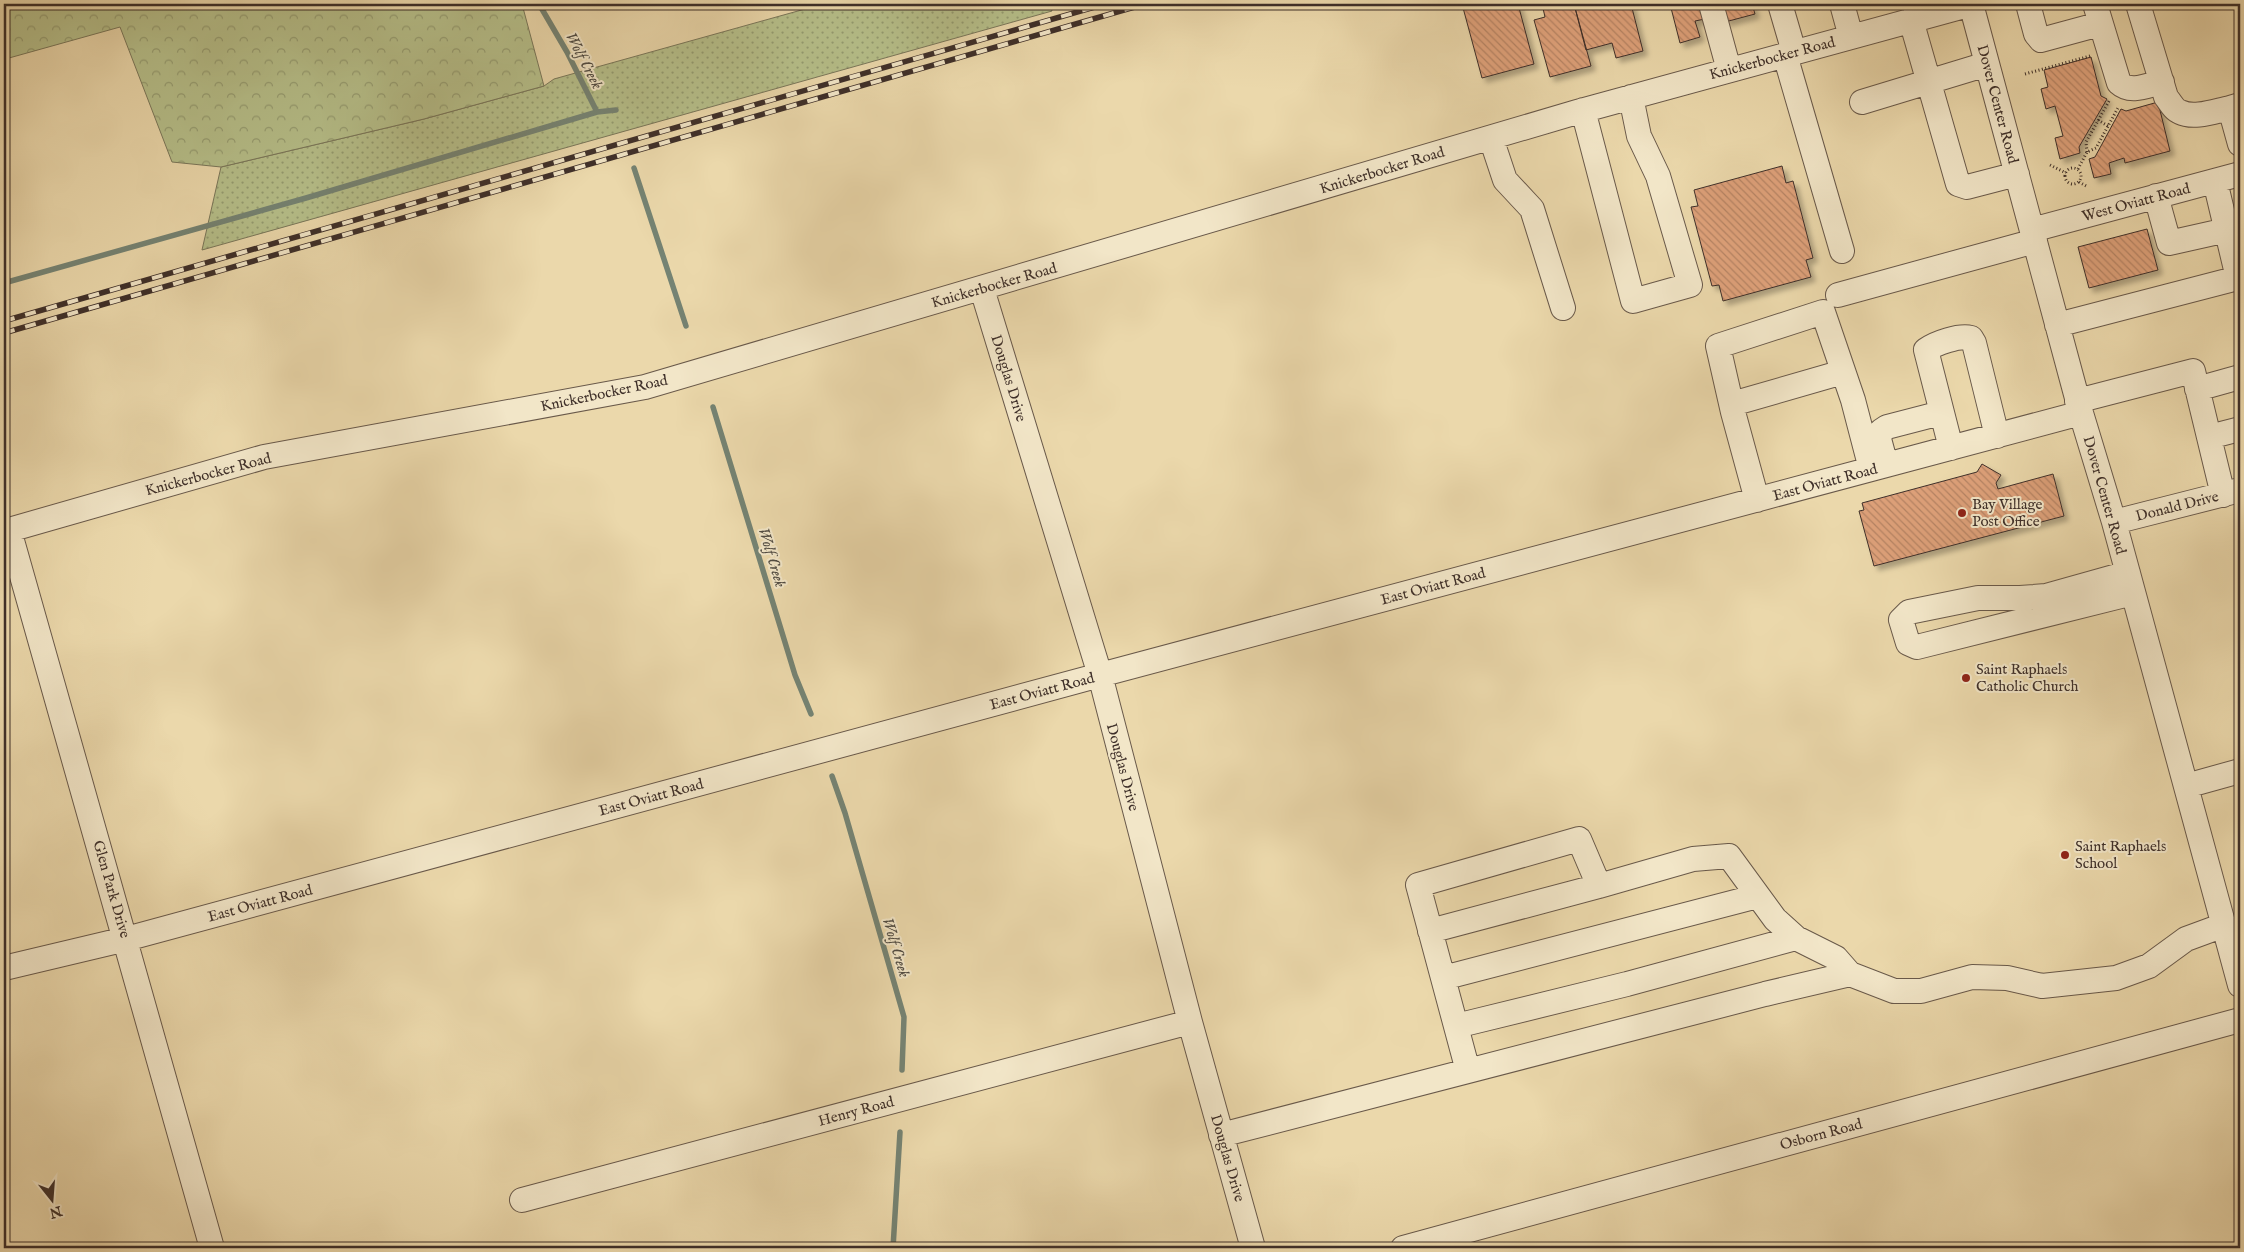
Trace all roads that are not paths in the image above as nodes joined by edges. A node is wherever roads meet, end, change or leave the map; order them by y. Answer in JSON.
{"nodes":[{"id":1,"x":1711,"y":4,"type":"edge"},
{"id":2,"x":1780,"y":4,"type":"edge"},
{"id":3,"x":1842,"y":4,"type":"edge"},
{"id":4,"x":1971,"y":4,"type":"edge"},
{"id":5,"x":2028,"y":4,"type":"edge"},
{"id":6,"x":2138,"y":4,"type":"edge"},
{"id":7,"x":2098,"y":14,"type":"edge"},
{"id":8,"x":1911,"y":20,"type":"junction"},
{"id":9,"x":1851,"y":37,"type":"junction"},
{"id":10,"x":1790,"y":54,"type":"junction"},
{"id":11,"x":1987,"y":64,"type":"junction"},
{"id":12,"x":1730,"y":70,"type":"junction"},
{"id":13,"x":1928,"y":82,"type":"junction"},
{"id":14,"x":2162,"y":82,"type":"junction"},
{"id":15,"x":1631,"y":97,"type":"junction"},
{"id":16,"x":1862,"y":102,"type":"dead end"},
{"id":17,"x":2235,"y":107,"type":"edge"},
{"id":18,"x":1583,"y":110,"type":"junction"},
{"id":19,"x":1491,"y":138,"type":"junction"},
{"id":20,"x":2240,"y":144,"type":"edge"},
{"id":21,"x":2017,"y":174,"type":"junction"},
{"id":22,"x":2240,"y":174,"type":"edge"},
{"id":23,"x":2215,"y":181,"type":"junction"},
{"id":24,"x":2156,"y":196,"type":"junction"},
{"id":25,"x":2227,"y":230,"type":"junction"},
{"id":26,"x":2034,"y":235,"type":"junction"},
{"id":27,"x":1842,"y":251,"type":"dead end"},
{"id":28,"x":982,"y":289,"type":"junction"},
{"id":29,"x":1838,"y":296,"type":"dead end"},
{"id":30,"x":1563,"y":308,"type":"dead end"},
{"id":31,"x":2057,"y":325,"type":"junction"},
{"id":32,"x":1843,"y":372,"type":"junction"},
{"id":33,"x":2240,"y":377,"type":"edge"},
{"id":34,"x":2197,"y":390,"type":"junction"},
{"id":35,"x":1732,"y":404,"type":"junction"},
{"id":36,"x":2079,"y":407,"type":"junction"},
{"id":37,"x":1941,"y":413,"type":"junction"},
{"id":38,"x":2240,"y":429,"type":"edge"},
{"id":39,"x":1997,"y":436,"type":"junction"},
{"id":40,"x":2209,"y":437,"type":"junction"},
{"id":41,"x":1951,"y":448,"type":"junction"},
{"id":42,"x":1879,"y":467,"type":"junction"},
{"id":43,"x":2231,"y":493,"type":"edge"},
{"id":44,"x":1757,"y":500,"type":"junction"},
{"id":45,"x":2114,"y":522,"type":"junction"},
{"id":46,"x":9,"y":530,"type":"joint"},
{"id":47,"x":2130,"y":583,"type":"junction"},
{"id":48,"x":1100,"y":675,"type":"junction"},
{"id":49,"x":2240,"y":771,"type":"edge"},
{"id":50,"x":2186,"y":786,"type":"junction"},
{"id":51,"x":1599,"y":886,"type":"junction"},
{"id":52,"x":1758,"y":896,"type":"junction"},
{"id":53,"x":2224,"y":926,"type":"junction"},
{"id":54,"x":1430,"y":931,"type":"junction"},
{"id":55,"x":1796,"y":938,"type":"junction"},
{"id":56,"x":126,"y":939,"type":"junction"},
{"id":57,"x":4,"y":968,"type":"edge"},
{"id":58,"x":1850,"y":974,"type":"junction"},
{"id":59,"x":1443,"y":978,"type":"junction"},
{"id":60,"x":2240,"y":985,"type":"edge"},
{"id":61,"x":2240,"y":1020,"type":"edge"},
{"id":62,"x":1190,"y":1022,"type":"junction"},
{"id":63,"x":1456,"y":1026,"type":"junction"},
{"id":64,"x":1468,"y":1072,"type":"junction"},
{"id":65,"x":1221,"y":1135,"type":"junction"},
{"id":66,"x":522,"y":1200,"type":"dead end"},
{"id":67,"x":212,"y":1248,"type":"edge"},
{"id":68,"x":1253,"y":1248,"type":"edge"},
{"id":69,"x":1402,"y":1248,"type":"edge"}],
"edges":[{"from":1,"to":12,"type":"street"},
{"from":2,"to":10,"type":"street"},
{"from":3,"to":9,"type":"street"},
{"from":4,"to":8,"type":"street","name":"Knickerbocker Road"},
{"from":4,"to":11,"type":"street","name":"Dover Center Road"},
{"from":5,"to":7,"type":"street"},
{"from":6,"to":14,"type":"street"},
{"from":7,"to":14,"type":"street"},
{"from":8,"to":9,"type":"street","name":"Knickerbocker Road"},
{"from":8,"to":13,"type":"street"},
{"from":9,"to":10,"type":"street","name":"Knickerbocker Road"},
{"from":10,"to":12,"type":"street","name":"Knickerbocker Road"},
{"from":10,"to":27,"type":"street"},
{"from":11,"to":13,"type":"street"},
{"from":11,"to":21,"type":"street","name":"Dover Center Road"},
{"from":12,"to":15,"type":"street","name":"Knickerbocker Road"},
{"from":13,"to":16,"type":"street"},
{"from":13,"to":21,"type":"street"},
{"from":14,"to":17,"type":"street"},
{"from":15,"to":18,"type":"street","name":"Knickerbocker Road"},
{"from":15,"to":18,"type":"street"},
{"from":17,"to":20,"type":"street"},
{"from":18,"to":19,"type":"street","name":"Knickerbocker Road"},
{"from":19,"to":28,"type":"street","name":"Knickerbocker Road"},
{"from":19,"to":30,"type":"street"},
{"from":21,"to":26,"type":"street","name":"Dover Center Road"},
{"from":22,"to":23,"type":"street","name":"West Oviatt Road"},
{"from":23,"to":24,"type":"street","name":"West Oviatt Road"},
{"from":23,"to":25,"type":"street"},
{"from":24,"to":25,"type":"street"},
{"from":24,"to":26,"type":"street","name":"West Oviatt Road"},
{"from":25,"to":31,"type":"street"},
{"from":26,"to":29,"type":"street","name":"West Oviatt Road"},
{"from":26,"to":31,"type":"street","name":"Dover Center Road"},
{"from":28,"to":46,"type":"street","name":"Knickerbocker Road"},
{"from":28,"to":48,"type":"street","name":"Douglas Drive"},
{"from":31,"to":36,"type":"street","name":"Dover Center Road"},
{"from":32,"to":35,"type":"street"},
{"from":32,"to":35,"type":"street"},
{"from":32,"to":42,"type":"street"},
{"from":33,"to":34,"type":"street"},
{"from":34,"to":36,"type":"street","name":"East Oviatt Road"},
{"from":34,"to":40,"type":"street"},
{"from":35,"to":44,"type":"street"},
{"from":36,"to":39,"type":"street","name":"East Oviatt Road"},
{"from":36,"to":45,"type":"street","name":"Dover Center Road"},
{"from":37,"to":39,"type":"street"},
{"from":37,"to":41,"type":"street"},
{"from":37,"to":42,"type":"street"},
{"from":38,"to":40,"type":"street"},
{"from":39,"to":41,"type":"street","name":"East Oviatt Road"},
{"from":40,"to":43,"type":"street"},
{"from":41,"to":42,"type":"street","name":"East Oviatt Road"},
{"from":42,"to":44,"type":"street","name":"East Oviatt Road"},
{"from":43,"to":45,"type":"street","name":"Donald Drive"},
{"from":44,"to":48,"type":"street","name":"East Oviatt Road"},
{"from":45,"to":47,"type":"street","name":"Dover Center Road"},
{"from":46,"to":56,"type":"street","name":"Glen Park Drive"},
{"from":47,"to":47,"type":"street"},
{"from":47,"to":50,"type":"street","name":"Dover Center Road"},
{"from":48,"to":56,"type":"street","name":"East Oviatt Road"},
{"from":48,"to":62,"type":"street","name":"Douglas Drive"},
{"from":49,"to":50,"type":"street"},
{"from":50,"to":53,"type":"street","name":"Dover Center Road"},
{"from":51,"to":52,"type":"street"},
{"from":51,"to":54,"type":"street"},
{"from":51,"to":54,"type":"street"},
{"from":52,"to":55,"type":"street"},
{"from":52,"to":59,"type":"street"},
{"from":53,"to":58,"type":"street"},
{"from":53,"to":60,"type":"street","name":"Dover Center Road"},
{"from":54,"to":59,"type":"street"},
{"from":55,"to":58,"type":"street"},
{"from":55,"to":63,"type":"street"},
{"from":56,"to":57,"type":"street","name":"East Oviatt Road"},
{"from":56,"to":67,"type":"street","name":"Glen Park Drive"},
{"from":58,"to":64,"type":"street"},
{"from":59,"to":63,"type":"street"},
{"from":61,"to":69,"type":"street","name":"Osborn Road"},
{"from":62,"to":65,"type":"street","name":"Douglas Drive"},
{"from":62,"to":66,"type":"street","name":"Henry Road"},
{"from":63,"to":64,"type":"street"},
{"from":64,"to":65,"type":"street"},
{"from":65,"to":68,"type":"street","name":"Douglas Drive"}]}
